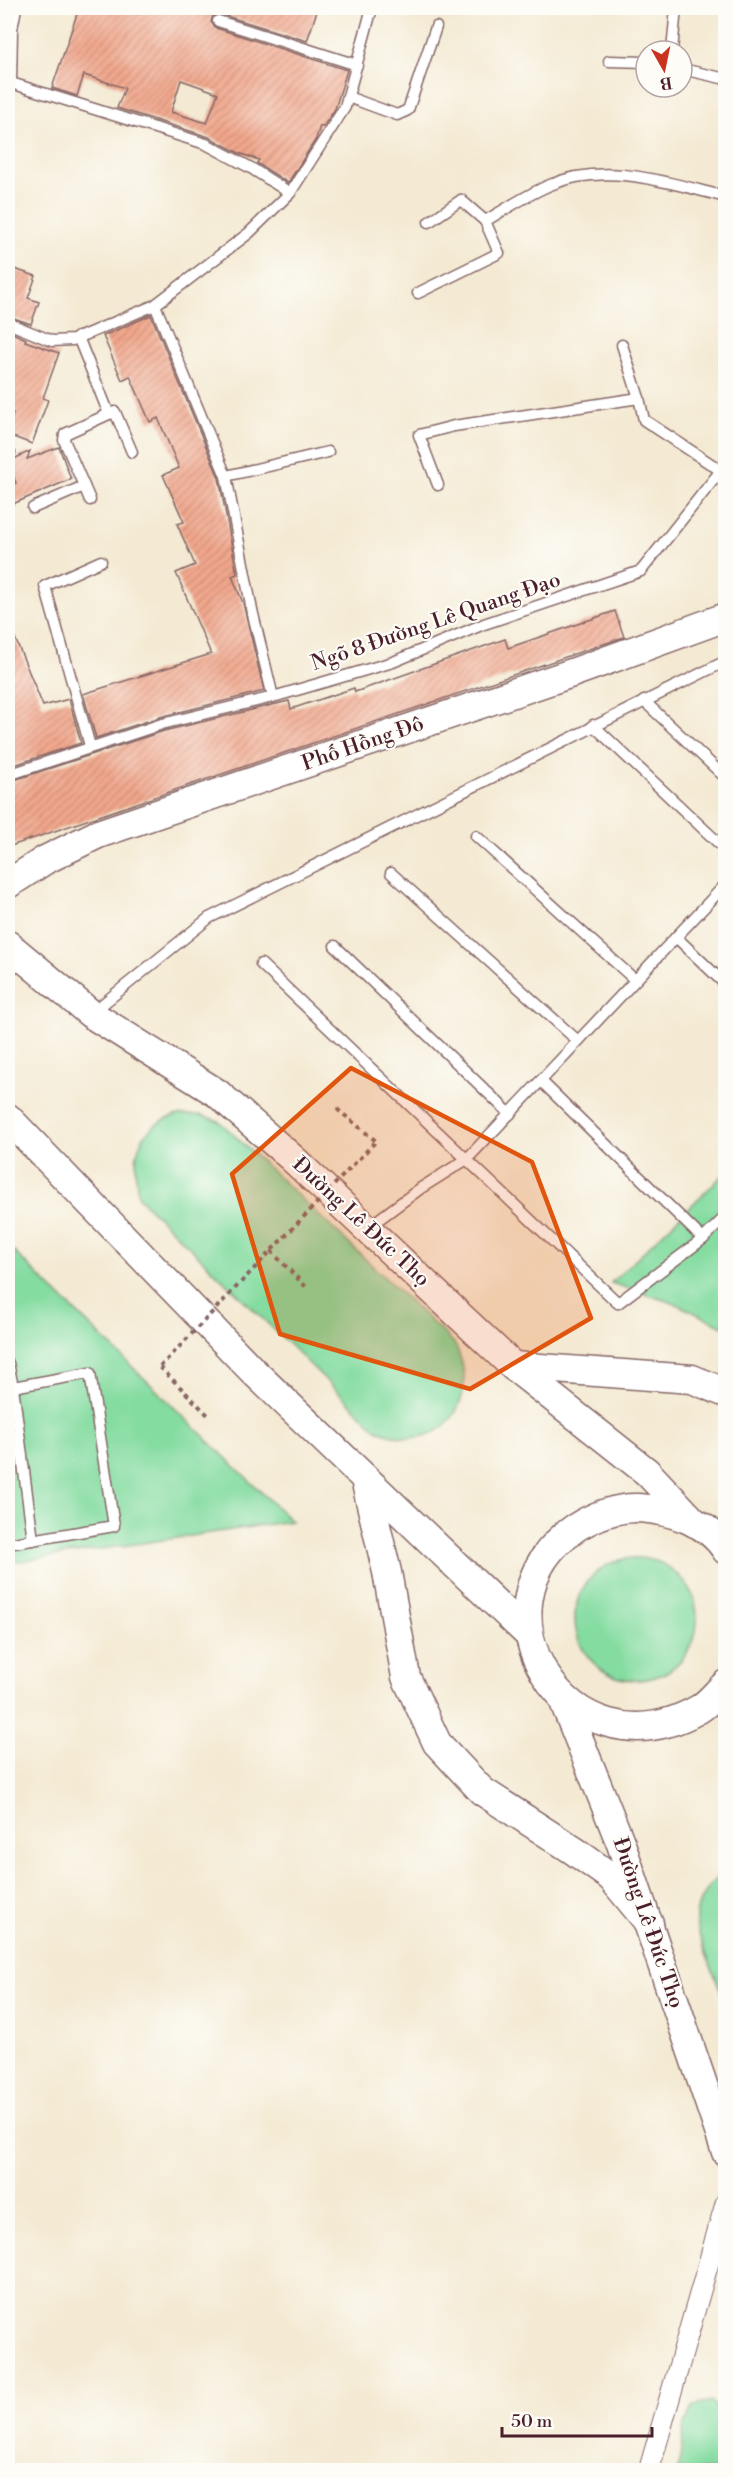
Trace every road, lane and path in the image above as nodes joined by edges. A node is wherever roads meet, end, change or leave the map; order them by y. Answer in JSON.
{"nodes":[{"id":1,"x":16,"y":8,"type":"edge"},
{"id":2,"x":372,"y":8,"type":"edge"},
{"id":3,"x":676,"y":8,"type":"edge"},
{"id":4,"x":218,"y":21,"type":"dead end"},
{"id":5,"x":436,"y":27,"type":"dead end"},
{"id":6,"x":673,"y":39,"type":"edge"},
{"id":7,"x":609,"y":61,"type":"dead end"},
{"id":8,"x":634,"y":62,"type":"edge"},
{"id":9,"x":357,"y":65,"type":"junction"},
{"id":10,"x":10,"y":69,"type":"edge"},
{"id":11,"x":694,"y":72,"type":"edge"},
{"id":12,"x":726,"y":79,"type":"edge"},
{"id":13,"x":348,"y":97,"type":"junction"},
{"id":14,"x":290,"y":193,"type":"junction"},
{"id":15,"x":726,"y":197,"type":"edge"},
{"id":16,"x":485,"y":221,"type":"junction"},
{"id":17,"x":429,"y":222,"type":"dead end"},
{"id":18,"x":418,"y":293,"type":"dead end"},
{"id":19,"x":155,"y":305,"type":"junction"},
{"id":20,"x":8,"y":323,"type":"edge"},
{"id":21,"x":78,"y":338,"type":"junction"},
{"id":22,"x":622,"y":345,"type":"dead end"},
{"id":23,"x":639,"y":398,"type":"junction"},
{"id":24,"x":109,"y":414,"type":"junction"},
{"id":25,"x":132,"y":452,"type":"dead end"},
{"id":26,"x":328,"y":452,"type":"dead end"},
{"id":27,"x":723,"y":467,"type":"edge"},
{"id":28,"x":226,"y":476,"type":"junction"},
{"id":29,"x":438,"y":485,"type":"dead end"},
{"id":30,"x":84,"y":486,"type":"junction"},
{"id":31,"x":90,"y":500,"type":"dead end"},
{"id":32,"x":33,"y":508,"type":"dead end"},
{"id":33,"x":101,"y":561,"type":"dead end"},
{"id":34,"x":726,"y":617,"type":"edge"},
{"id":35,"x":726,"y":661,"type":"edge"},
{"id":36,"x":273,"y":697,"type":"junction"},
{"id":37,"x":645,"y":700,"type":"junction"},
{"id":38,"x":593,"y":725,"type":"junction"},
{"id":39,"x":90,"y":746,"type":"junction"},
{"id":40,"x":8,"y":775,"type":"edge"},
{"id":41,"x":726,"y":778,"type":"edge"},
{"id":42,"x":476,"y":836,"type":"dead end"},
{"id":43,"x":726,"y":850,"type":"edge"},
{"id":44,"x":392,"y":873,"type":"dead end"},
{"id":45,"x":8,"y":884,"type":"edge"},
{"id":46,"x":726,"y":884,"type":"edge"},
{"id":47,"x":676,"y":937,"type":"junction"},
{"id":48,"x":8,"y":945,"type":"edge"},
{"id":49,"x":335,"y":946,"type":"dead end"},
{"id":50,"x":261,"y":963,"type":"dead end"},
{"id":51,"x":635,"y":980,"type":"junction"},
{"id":52,"x":726,"y":985,"type":"edge"},
{"id":53,"x":91,"y":1014,"type":"junction"},
{"id":54,"x":578,"y":1041,"type":"junction"},
{"id":55,"x":540,"y":1081,"type":"junction"},
{"id":56,"x":337,"y":1109,"type":"dead end"},
{"id":57,"x":510,"y":1114,"type":"junction"},
{"id":58,"x":8,"y":1118,"type":"edge"},
{"id":59,"x":467,"y":1159,"type":"junction"},
{"id":60,"x":726,"y":1216,"type":"edge"},
{"id":61,"x":367,"y":1229,"type":"junction"},
{"id":62,"x":703,"y":1239,"type":"junction"},
{"id":63,"x":271,"y":1251,"type":"junction"},
{"id":64,"x":308,"y":1289,"type":"dead end"},
{"id":65,"x":8,"y":1363,"type":"edge"},
{"id":66,"x":513,"y":1366,"type":"junction"},
{"id":67,"x":13,"y":1387,"type":"junction"},
{"id":68,"x":726,"y":1393,"type":"edge"},
{"id":69,"x":209,"y":1416,"type":"dead end"},
{"id":70,"x":365,"y":1479,"type":"junction"},
{"id":71,"x":695,"y":1523,"type":"junction"},
{"id":72,"x":33,"y":1540,"type":"junction"},
{"id":73,"x":8,"y":1544,"type":"edge"},
{"id":74,"x":726,"y":1550,"type":"edge"},
{"id":75,"x":529,"y":1635,"type":"junction"},
{"id":76,"x":726,"y":1684,"type":"edge"},
{"id":77,"x":562,"y":1697,"type":"junction"},
{"id":78,"x":649,"y":1923,"type":"junction"},
{"id":79,"x":726,"y":2152,"type":"edge"},
{"id":80,"x":726,"y":2202,"type":"edge"},
{"id":81,"x":649,"y":2470,"type":"edge"}],
"edges":[{"from":1,"to":10,"type":"lane"},
{"from":2,"to":9,"type":"lane"},
{"from":3,"to":6,"type":"lane"},
{"from":4,"to":9,"type":"lane"},
{"from":5,"to":13,"type":"lane"},
{"from":7,"to":8,"type":"lane"},
{"from":9,"to":13,"type":"lane"},
{"from":10,"to":14,"type":"lane"},
{"from":11,"to":12,"type":"lane"},
{"from":13,"to":14,"type":"lane"},
{"from":14,"to":19,"type":"lane"},
{"from":15,"to":16,"type":"lane"},
{"from":16,"to":17,"type":"lane"},
{"from":16,"to":18,"type":"lane"},
{"from":19,"to":21,"type":"lane"},
{"from":19,"to":28,"type":"lane"},
{"from":20,"to":21,"type":"lane"},
{"from":21,"to":24,"type":"lane"},
{"from":22,"to":23,"type":"lane"},
{"from":23,"to":27,"type":"lane"},
{"from":23,"to":29,"type":"lane"},
{"from":24,"to":25,"type":"lane"},
{"from":24,"to":30,"type":"lane"},
{"from":26,"to":28,"type":"lane"},
{"from":27,"to":36,"type":"lane","name":"Ngõ 8 Đường Lê Quang Đạo"},
{"from":28,"to":36,"type":"lane"},
{"from":30,"to":31,"type":"lane"},
{"from":30,"to":32,"type":"lane"},
{"from":33,"to":39,"type":"lane"},
{"from":34,"to":45,"type":"main road","name":"Phố Hồng Đô"},
{"from":35,"to":37,"type":"lane"},
{"from":36,"to":39,"type":"lane","name":"Ngõ 8 Đường Lê Quang Đạo"},
{"from":37,"to":38,"type":"lane"},
{"from":37,"to":41,"type":"lane"},
{"from":38,"to":43,"type":"lane"},
{"from":38,"to":53,"type":"lane"},
{"from":39,"to":40,"type":"lane","name":"Ngõ 8 Đường Lê Quang Đạo"},
{"from":42,"to":51,"type":"lane"},
{"from":44,"to":54,"type":"lane"},
{"from":46,"to":47,"type":"lane"},
{"from":47,"to":51,"type":"lane"},
{"from":47,"to":52,"type":"lane"},
{"from":48,"to":53,"type":"main road","name":"Đường Lê Đức Thọ"},
{"from":49,"to":57,"type":"lane"},
{"from":50,"to":59,"type":"lane"},
{"from":51,"to":54,"type":"lane"},
{"from":53,"to":61,"type":"main road","name":"Đường Lê Đức Thọ"},
{"from":54,"to":55,"type":"lane"},
{"from":55,"to":57,"type":"lane"},
{"from":55,"to":62,"type":"lane"},
{"from":56,"to":63,"type":"path","bridge":true},
{"from":57,"to":59,"type":"lane"},
{"from":58,"to":70,"type":"main road"},
{"from":59,"to":61,"type":"lane"},
{"from":59,"to":62,"type":"lane"},
{"from":60,"to":62,"type":"lane"},
{"from":61,"to":66,"type":"main road","name":"Đường Lê Đức Thọ"},
{"from":63,"to":64,"type":"path"},
{"from":63,"to":69,"type":"path","bridge":true},
{"from":65,"to":67,"type":"lane"},
{"from":66,"to":68,"type":"main road"},
{"from":66,"to":71,"type":"main road","name":"Đường Lê Đức Thọ"},
{"from":67,"to":72,"type":"lane"},
{"from":67,"to":72,"type":"lane"},
{"from":70,"to":75,"type":"main road"},
{"from":70,"to":78,"type":"main road"},
{"from":71,"to":74,"type":"main road"},
{"from":71,"to":75,"type":"main road"},
{"from":72,"to":73,"type":"lane"},
{"from":75,"to":77,"type":"main road"},
{"from":76,"to":77,"type":"main road"},
{"from":77,"to":78,"type":"main road","name":"Đường Lê Đức Thọ"},
{"from":78,"to":79,"type":"main road","name":"Đường Lê Đức Thọ"},
{"from":80,"to":81,"type":"street"}]}
